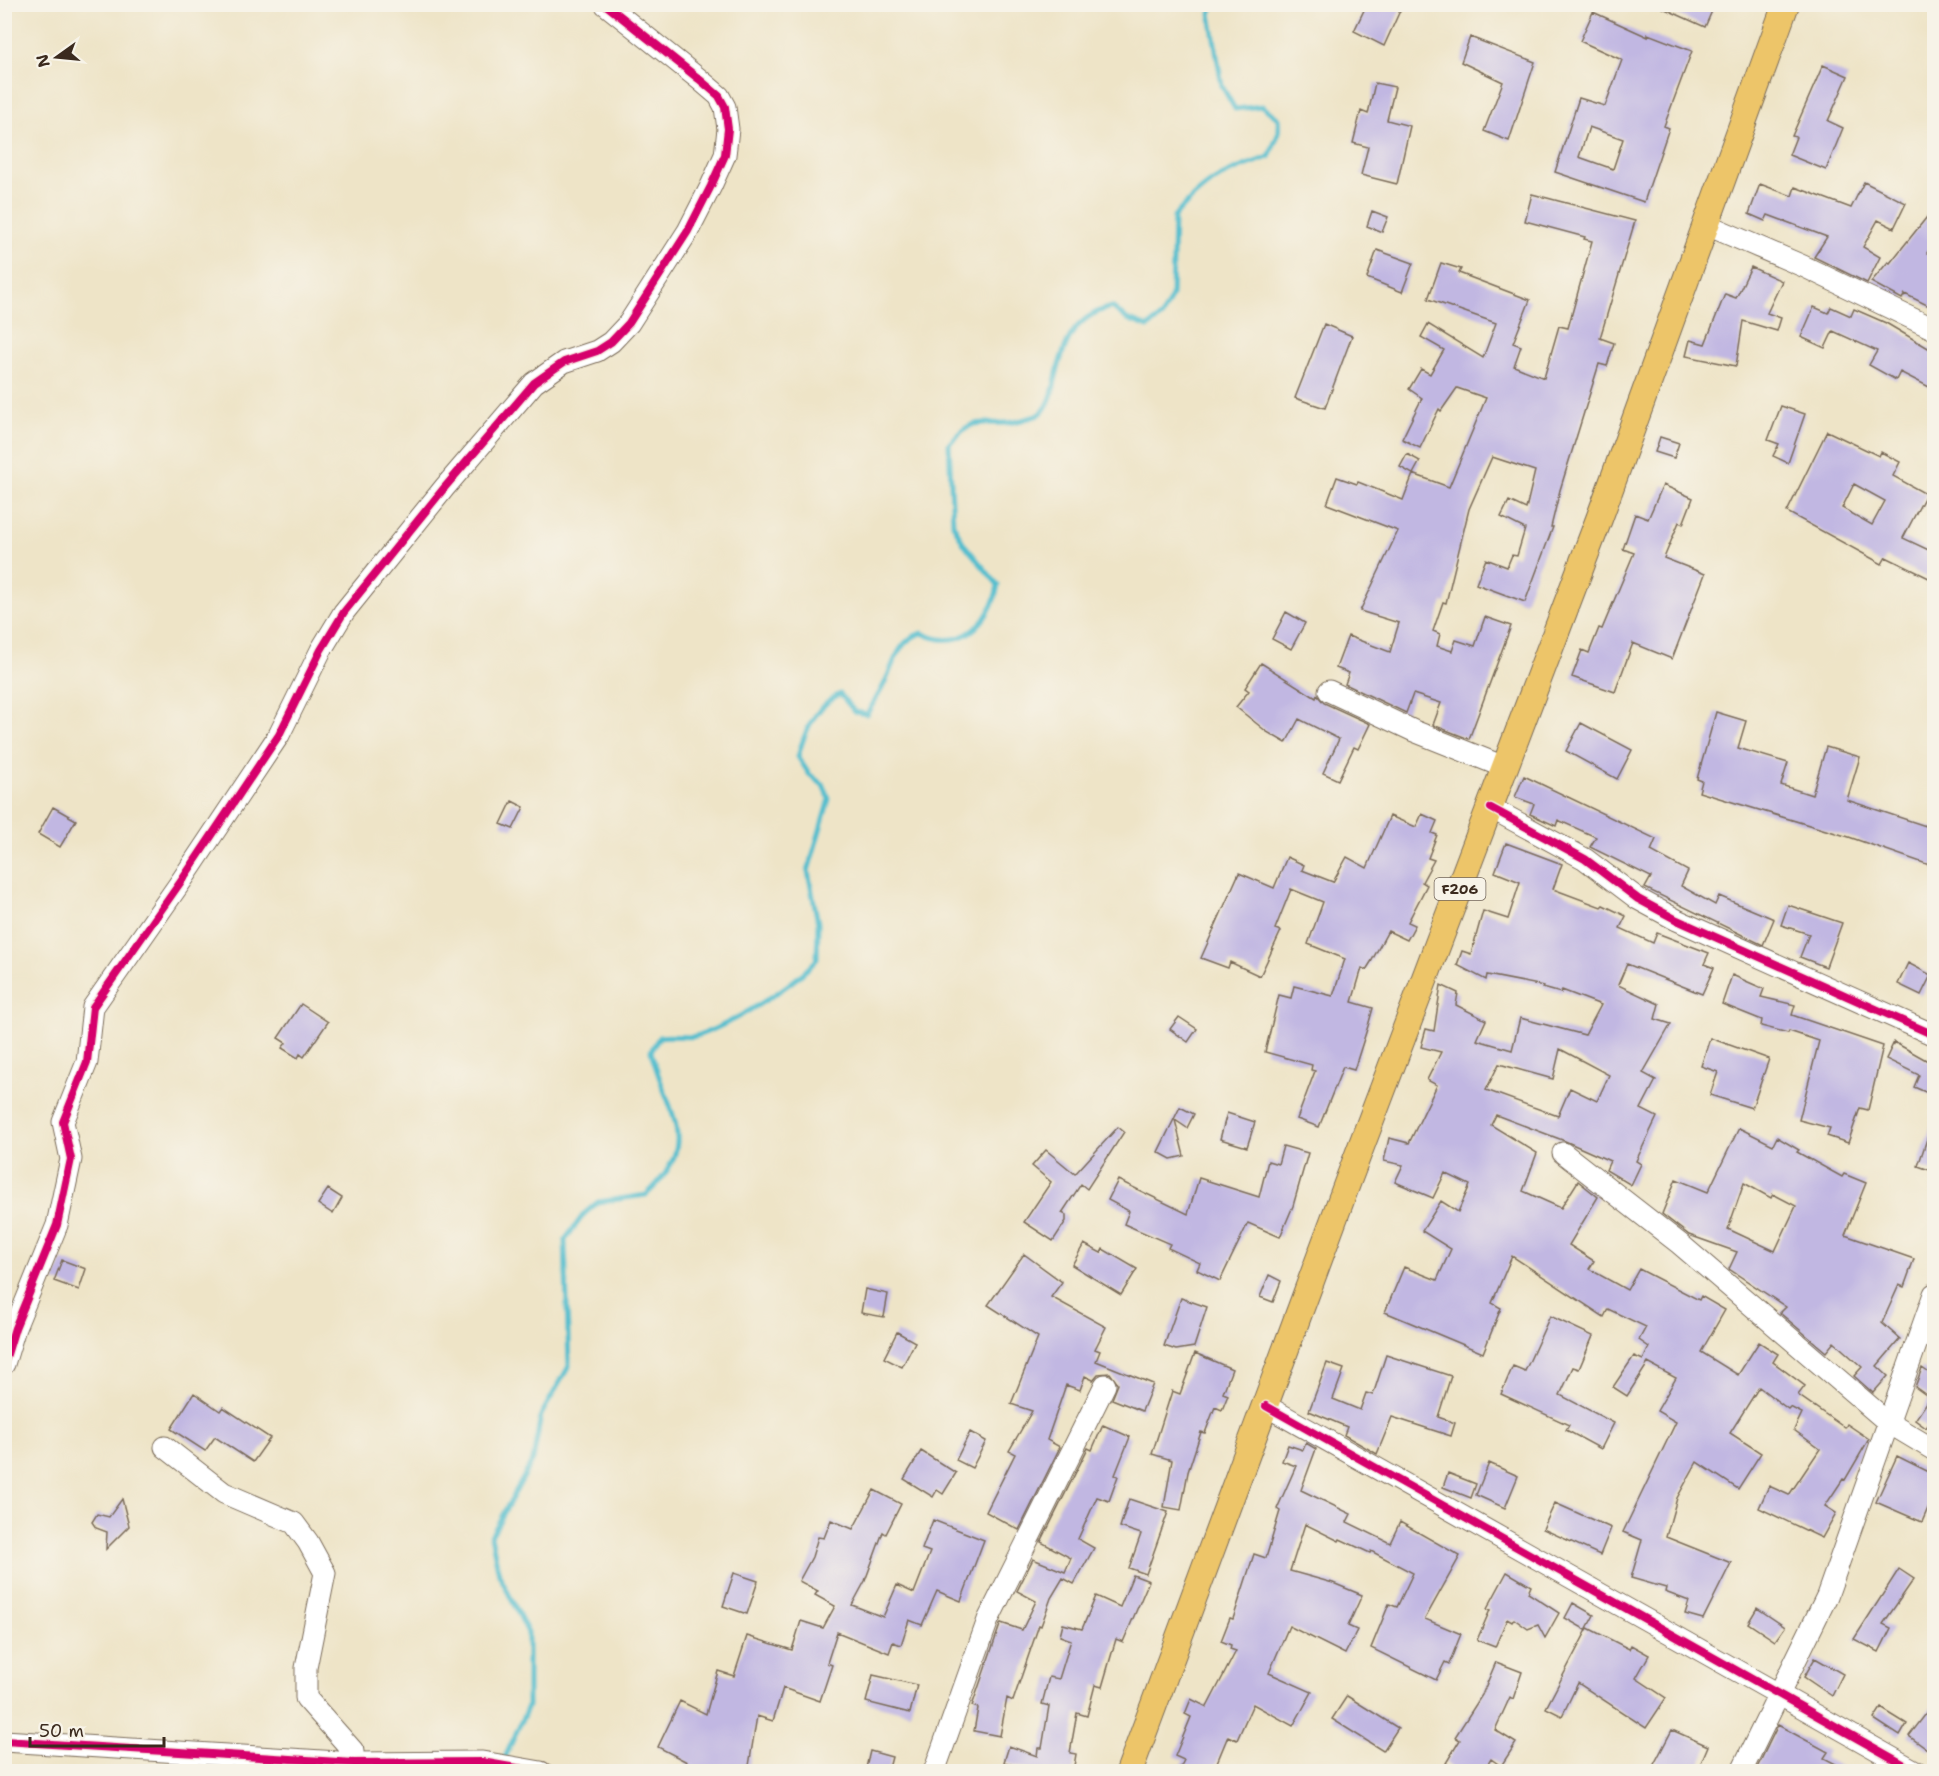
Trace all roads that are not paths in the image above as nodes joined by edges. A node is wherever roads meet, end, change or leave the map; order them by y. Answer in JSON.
{"nodes":[{"id":1,"x":605,"y":4,"type":"edge"},
{"id":2,"x":1786,"y":4,"type":"edge"},
{"id":3,"x":1705,"y":225,"type":"junction"},
{"id":4,"x":1935,"y":329,"type":"edge"},
{"id":5,"x":1329,"y":691,"type":"dead end"},
{"id":6,"x":1504,"y":767,"type":"junction"},
{"id":7,"x":1491,"y":808,"type":"junction"},
{"id":8,"x":1935,"y":1035,"type":"edge"},
{"id":9,"x":1563,"y":1153,"type":"dead end"},
{"id":10,"x":1935,"y":1294,"type":"edge"},
{"id":11,"x":4,"y":1365,"type":"edge"},
{"id":12,"x":1105,"y":1385,"type":"dead end"},
{"id":13,"x":1266,"y":1406,"type":"junction"},
{"id":14,"x":1889,"y":1423,"type":"junction"},
{"id":15,"x":165,"y":1447,"type":"dead end"},
{"id":16,"x":1935,"y":1450,"type":"edge"},
{"id":17,"x":1779,"y":1692,"type":"junction"},
{"id":18,"x":4,"y":1741,"type":"edge"},
{"id":19,"x":353,"y":1767,"type":"edge"},
{"id":20,"x":541,"y":1772,"type":"edge"},
{"id":21,"x":934,"y":1772,"type":"edge"},
{"id":22,"x":1129,"y":1772,"type":"edge"},
{"id":23,"x":1741,"y":1772,"type":"edge"},
{"id":24,"x":1917,"y":1772,"type":"edge"}],
"edges":[{"from":1,"to":11,"type":"street"},
{"from":2,"to":3,"type":"main road","number":"F206"},
{"from":3,"to":4,"type":"street"},
{"from":3,"to":6,"type":"main road","number":"F206"},
{"from":5,"to":6,"type":"street"},
{"from":6,"to":7,"type":"main road","number":"F206"},
{"from":7,"to":8,"type":"street"},
{"from":7,"to":13,"type":"main road","number":"F206"},
{"from":9,"to":14,"type":"street"},
{"from":10,"to":14,"type":"street"},
{"from":12,"to":21,"type":"street"},
{"from":13,"to":17,"type":"street"},
{"from":13,"to":22,"type":"main road","number":"F206"},
{"from":14,"to":16,"type":"street"},
{"from":14,"to":17,"type":"street"},
{"from":15,"to":19,"type":"street"},
{"from":17,"to":23,"type":"street"},
{"from":17,"to":24,"type":"street"},
{"from":18,"to":19,"type":"street"},
{"from":19,"to":20,"type":"street"}]}
